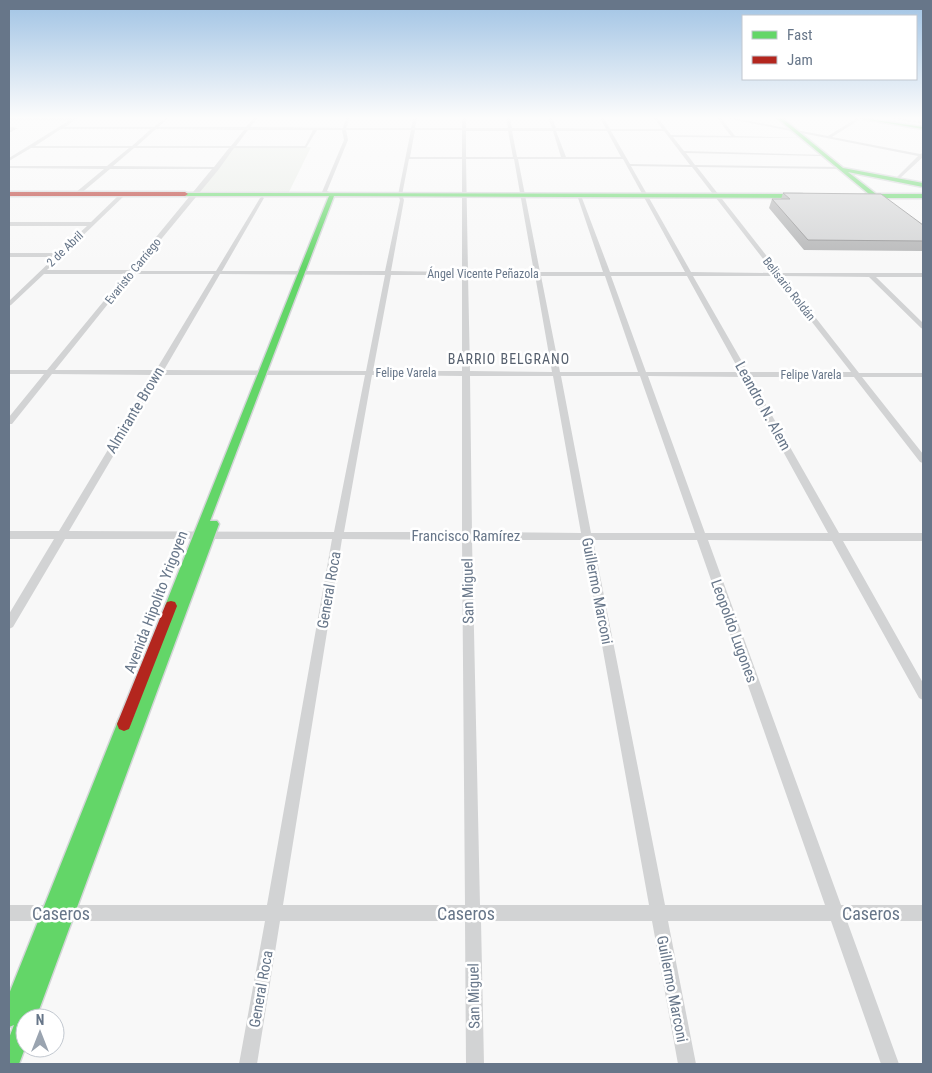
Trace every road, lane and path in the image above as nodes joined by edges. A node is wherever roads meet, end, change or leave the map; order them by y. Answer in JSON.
{"nodes":[{"id":1,"x":109,"y":168,"type":"edge"},
{"id":2,"x":217,"y":168,"type":"edge"},
{"id":3,"x":334,"y":168,"type":"edge"},
{"id":4,"x":405,"y":168,"type":"edge"},
{"id":5,"x":464,"y":168,"type":"edge"},
{"id":6,"x":517,"y":168,"type":"edge"},
{"id":7,"x":630,"y":168,"type":"edge"},
{"id":8,"x":696,"y":168,"type":"edge"},
{"id":9,"x":841,"y":168,"type":"joint"},
{"id":10,"x":909,"y":168,"type":"edge"},
{"id":11,"x":896,"y":180,"type":"junction"},
{"id":12,"x":923,"y":185,"type":"edge"},
{"id":13,"x":78,"y":194,"type":"junction"},
{"id":14,"x":9,"y":196,"type":"edge"},
{"id":15,"x":121,"y":196,"type":"junction"},
{"id":16,"x":194,"y":196,"type":"junction"},
{"id":17,"x":401,"y":196,"type":"junction"},
{"id":18,"x":463,"y":196,"type":"junction"},
{"id":19,"x":333,"y":197,"type":"junction"},
{"id":20,"x":522,"y":197,"type":"junction"},
{"id":21,"x":647,"y":197,"type":"junction"},
{"id":22,"x":718,"y":197,"type":"junction"},
{"id":23,"x":814,"y":197,"type":"edge"},
{"id":24,"x":852,"y":197,"type":"edge"},
{"id":25,"x":262,"y":198,"type":"junction"},
{"id":26,"x":580,"y":198,"type":"junction"},
{"id":27,"x":876,"y":198,"type":"junction"},
{"id":28,"x":923,"y":198,"type":"edge"},
{"id":29,"x":888,"y":207,"type":"edge"},
{"id":30,"x":9,"y":224,"type":"edge"},
{"id":31,"x":92,"y":224,"type":"junction"},
{"id":32,"x":9,"y":255,"type":"edge"},
{"id":33,"x":59,"y":255,"type":"junction"},
{"id":34,"x":42,"y":272,"type":"junction"},
{"id":35,"x":132,"y":272,"type":"junction"},
{"id":36,"x":218,"y":273,"type":"junction"},
{"id":37,"x":305,"y":273,"type":"junction"},
{"id":38,"x":388,"y":273,"type":"junction"},
{"id":39,"x":466,"y":274,"type":"junction"},
{"id":40,"x":537,"y":274,"type":"junction"},
{"id":41,"x":606,"y":274,"type":"junction"},
{"id":42,"x":690,"y":274,"type":"junction"},
{"id":43,"x":778,"y":274,"type":"junction"},
{"id":44,"x":871,"y":275,"type":"junction"},
{"id":45,"x":923,"y":275,"type":"edge"},
{"id":46,"x":9,"y":304,"type":"edge"},
{"id":47,"x":923,"y":327,"type":"edge"},
{"id":48,"x":9,"y":372,"type":"edge"},
{"id":49,"x":51,"y":372,"type":"junction"},
{"id":50,"x":156,"y":373,"type":"junction"},
{"id":51,"x":266,"y":373,"type":"junction"},
{"id":52,"x":369,"y":373,"type":"junction"},
{"id":53,"x":466,"y":374,"type":"junction"},
{"id":54,"x":556,"y":374,"type":"junction"},
{"id":55,"x":642,"y":374,"type":"junction"},
{"id":56,"x":746,"y":375,"type":"junction"},
{"id":57,"x":856,"y":375,"type":"junction"},
{"id":58,"x":923,"y":375,"type":"edge"},
{"id":59,"x":9,"y":422,"type":"edge"},
{"id":60,"x":923,"y":460,"type":"edge"},
{"id":61,"x":204,"y":535,"type":"junction"},
{"id":62,"x":9,"y":536,"type":"edge"},
{"id":63,"x":61,"y":536,"type":"junction"},
{"id":64,"x":338,"y":536,"type":"junction"},
{"id":65,"x":467,"y":536,"type":"junction"},
{"id":66,"x":586,"y":536,"type":"junction"},
{"id":67,"x":700,"y":536,"type":"junction"},
{"id":68,"x":836,"y":536,"type":"junction"},
{"id":69,"x":923,"y":536,"type":"edge"},
{"id":70,"x":9,"y":624,"type":"edge"},
{"id":71,"x":923,"y":694,"type":"edge"},
{"id":72,"x":9,"y":913,"type":"edge"},
{"id":73,"x":50,"y":913,"type":"junction"},
{"id":74,"x":66,"y":913,"type":"junction"},
{"id":75,"x":274,"y":913,"type":"junction"},
{"id":76,"x":473,"y":913,"type":"junction"},
{"id":77,"x":658,"y":913,"type":"junction"},
{"id":78,"x":835,"y":913,"type":"junction"},
{"id":79,"x":923,"y":913,"type":"edge"},
{"id":80,"x":30,"y":1008,"type":"edge"},
{"id":81,"x":9,"y":1017,"type":"edge"},
{"id":82,"x":15,"y":1048,"type":"edge"},
{"id":83,"x":9,"y":1064,"type":"edge"},
{"id":84,"x":248,"y":1064,"type":"edge"},
{"id":85,"x":475,"y":1064,"type":"edge"},
{"id":86,"x":687,"y":1064,"type":"edge"},
{"id":87,"x":890,"y":1064,"type":"edge"}],
"edges":[{"from":1,"to":13,"type":"street"},
{"from":2,"to":16,"type":"street","name":"Evaristo Carriego"},
{"from":3,"to":19,"type":"street"},
{"from":4,"to":17,"type":"street","name":"General Roca"},
{"from":5,"to":18,"type":"street","name":"San Miguel"},
{"from":6,"to":20,"type":"street","name":"Guillermo Marconi"},
{"from":7,"to":21,"type":"street","name":"Leandro N. Alem"},
{"from":8,"to":22,"type":"street","name":"Belisario Roldán"},
{"from":9,"to":11,"type":"main road"},
{"from":9,"to":27,"type":"main road"},
{"from":10,"to":11,"type":"street"},
{"from":11,"to":12,"type":"main road"},
{"from":13,"to":14,"type":"main road"},
{"from":13,"to":15,"type":"main road"},
{"from":14,"to":15,"type":"main road"},
{"from":15,"to":16,"type":"main road"},
{"from":15,"to":31,"type":"street","name":"2 de Abril"},
{"from":16,"to":19,"type":"main road"},
{"from":16,"to":25,"type":"main road"},
{"from":16,"to":35,"type":"street","name":"Evaristo Carriego"},
{"from":17,"to":18,"type":"main road"},
{"from":17,"to":19,"type":"main road"},
{"from":17,"to":38,"type":"street","name":"General Roca"},
{"from":18,"to":20,"type":"main road"},
{"from":18,"to":39,"type":"street","name":"San Miguel"},
{"from":19,"to":25,"type":"main road"},
{"from":19,"to":37,"type":"main road","name":"Avenida Hipolito Yrigoyen"},
{"from":20,"to":21,"type":"main road"},
{"from":20,"to":26,"type":"main road"},
{"from":20,"to":40,"type":"street","name":"Guillermo Marconi"},
{"from":21,"to":22,"type":"main road"},
{"from":21,"to":26,"type":"main road"},
{"from":21,"to":42,"type":"street","name":"Leandro N. Alem"},
{"from":22,"to":23,"type":"main road"},
{"from":22,"to":43,"type":"street","name":"Belisario Roldán"},
{"from":24,"to":27,"type":"main road"},
{"from":25,"to":36,"type":"street","name":"Almirante Brown"},
{"from":26,"to":41,"type":"street","name":"Leopoldo Lugones"},
{"from":27,"to":28,"type":"main road"},
{"from":27,"to":29,"type":"main road"},
{"from":30,"to":31,"type":"street"},
{"from":31,"to":33,"type":"street","name":"2 de Abril"},
{"from":32,"to":33,"type":"street"},
{"from":33,"to":34,"type":"street","name":"2 de Abril"},
{"from":34,"to":35,"type":"street","name":"Ángel Vicente Peñazola"},
{"from":34,"to":46,"type":"street","name":"2 de Abril"},
{"from":35,"to":36,"type":"street","name":"Ángel Vicente Peñazola"},
{"from":35,"to":49,"type":"street","name":"Evaristo Carriego"},
{"from":36,"to":37,"type":"street","name":"Ángel Vicente Peñazola"},
{"from":36,"to":50,"type":"street","name":"Almirante Brown"},
{"from":37,"to":38,"type":"street","name":"Ángel Vicente Peñazola"},
{"from":37,"to":51,"type":"main road","name":"Avenida Hipolito Yrigoyen"},
{"from":38,"to":39,"type":"street","name":"Ángel Vicente Peñazola"},
{"from":38,"to":52,"type":"street","name":"General Roca"},
{"from":39,"to":40,"type":"street","name":"Ángel Vicente Peñazola"},
{"from":39,"to":53,"type":"street","name":"San Miguel"},
{"from":40,"to":41,"type":"street","name":"Ángel Vicente Peñazola"},
{"from":40,"to":54,"type":"street","name":"Guillermo Marconi"},
{"from":41,"to":42,"type":"street","name":"Ángel Vicente Peñazola"},
{"from":41,"to":55,"type":"street","name":"Leopoldo Lugones"},
{"from":42,"to":43,"type":"street","name":"Ángel Vicente Peñazola"},
{"from":42,"to":56,"type":"street","name":"Leandro N. Alem"},
{"from":43,"to":44,"type":"street","name":"Ángel Vicente Peñazola"},
{"from":43,"to":57,"type":"street","name":"Belisario Roldán"},
{"from":44,"to":45,"type":"street","name":"Ángel Vicente Peñazola"},
{"from":44,"to":47,"type":"street"},
{"from":48,"to":49,"type":"street","name":"Felipe Varela"},
{"from":49,"to":50,"type":"street","name":"Felipe Varela"},
{"from":49,"to":59,"type":"street","name":"Evaristo Carriego"},
{"from":50,"to":51,"type":"street","name":"Felipe Varela"},
{"from":50,"to":63,"type":"street","name":"Almirante Brown"},
{"from":51,"to":52,"type":"street","name":"Felipe Varela"},
{"from":51,"to":61,"type":"main road","name":"Avenida Hipolito Yrigoyen"},
{"from":52,"to":53,"type":"street","name":"Felipe Varela"},
{"from":52,"to":64,"type":"street","name":"General Roca"},
{"from":53,"to":54,"type":"street","name":"Felipe Varela"},
{"from":53,"to":65,"type":"street","name":"San Miguel"},
{"from":54,"to":55,"type":"street","name":"Felipe Varela"},
{"from":54,"to":66,"type":"street","name":"Guillermo Marconi"},
{"from":55,"to":56,"type":"street","name":"Felipe Varela"},
{"from":55,"to":67,"type":"street","name":"Leopoldo Lugones"},
{"from":56,"to":57,"type":"street","name":"Felipe Varela"},
{"from":56,"to":68,"type":"street","name":"Leandro N. Alem"},
{"from":57,"to":58,"type":"street","name":"Felipe Varela"},
{"from":57,"to":60,"type":"street","name":"Belisario Roldán"},
{"from":61,"to":63,"type":"street","name":"Francisco Ramírez"},
{"from":61,"to":64,"type":"street","name":"Francisco Ramírez"},
{"from":61,"to":73,"type":"main road","name":"Avenida Hipolito Yrigoyen"},
{"from":61,"to":74,"type":"main road","name":"Avenida Hipolito Yrigoyen"},
{"from":62,"to":63,"type":"street","name":"Francisco Ramírez"},
{"from":63,"to":70,"type":"street","name":"Almirante Brown"},
{"from":64,"to":65,"type":"street","name":"Francisco Ramírez"},
{"from":64,"to":75,"type":"street","name":"General Roca"},
{"from":65,"to":66,"type":"street","name":"Francisco Ramírez"},
{"from":65,"to":76,"type":"street","name":"San Miguel"},
{"from":66,"to":67,"type":"street","name":"Francisco Ramírez"},
{"from":66,"to":77,"type":"street","name":"Guillermo Marconi"},
{"from":67,"to":68,"type":"street","name":"Francisco Ramírez"},
{"from":67,"to":78,"type":"street","name":"Leopoldo Lugones"},
{"from":68,"to":69,"type":"street","name":"Francisco Ramírez"},
{"from":68,"to":71,"type":"street","name":"Leandro N. Alem"},
{"from":72,"to":73,"type":"street","name":"Caseros"},
{"from":73,"to":74,"type":"street","name":"Caseros"},
{"from":73,"to":81,"type":"main road","name":"Avenida Hipolito Yrigoyen"},
{"from":74,"to":75,"type":"street","name":"Caseros"},
{"from":74,"to":80,"type":"main road","name":"Avenida Hipolito Yrigoyen"},
{"from":75,"to":76,"type":"street","name":"Caseros"},
{"from":75,"to":84,"type":"street","name":"General Roca"},
{"from":76,"to":77,"type":"street","name":"Caseros"},
{"from":76,"to":85,"type":"street","name":"San Miguel"},
{"from":77,"to":78,"type":"street","name":"Caseros"},
{"from":77,"to":86,"type":"street","name":"Guillermo Marconi"},
{"from":78,"to":79,"type":"street","name":"Caseros"},
{"from":78,"to":87,"type":"street","name":"Leopoldo Lugones"},
{"from":82,"to":83,"type":"main road","name":"Avenida Hipolito Yrigoyen"}]}
